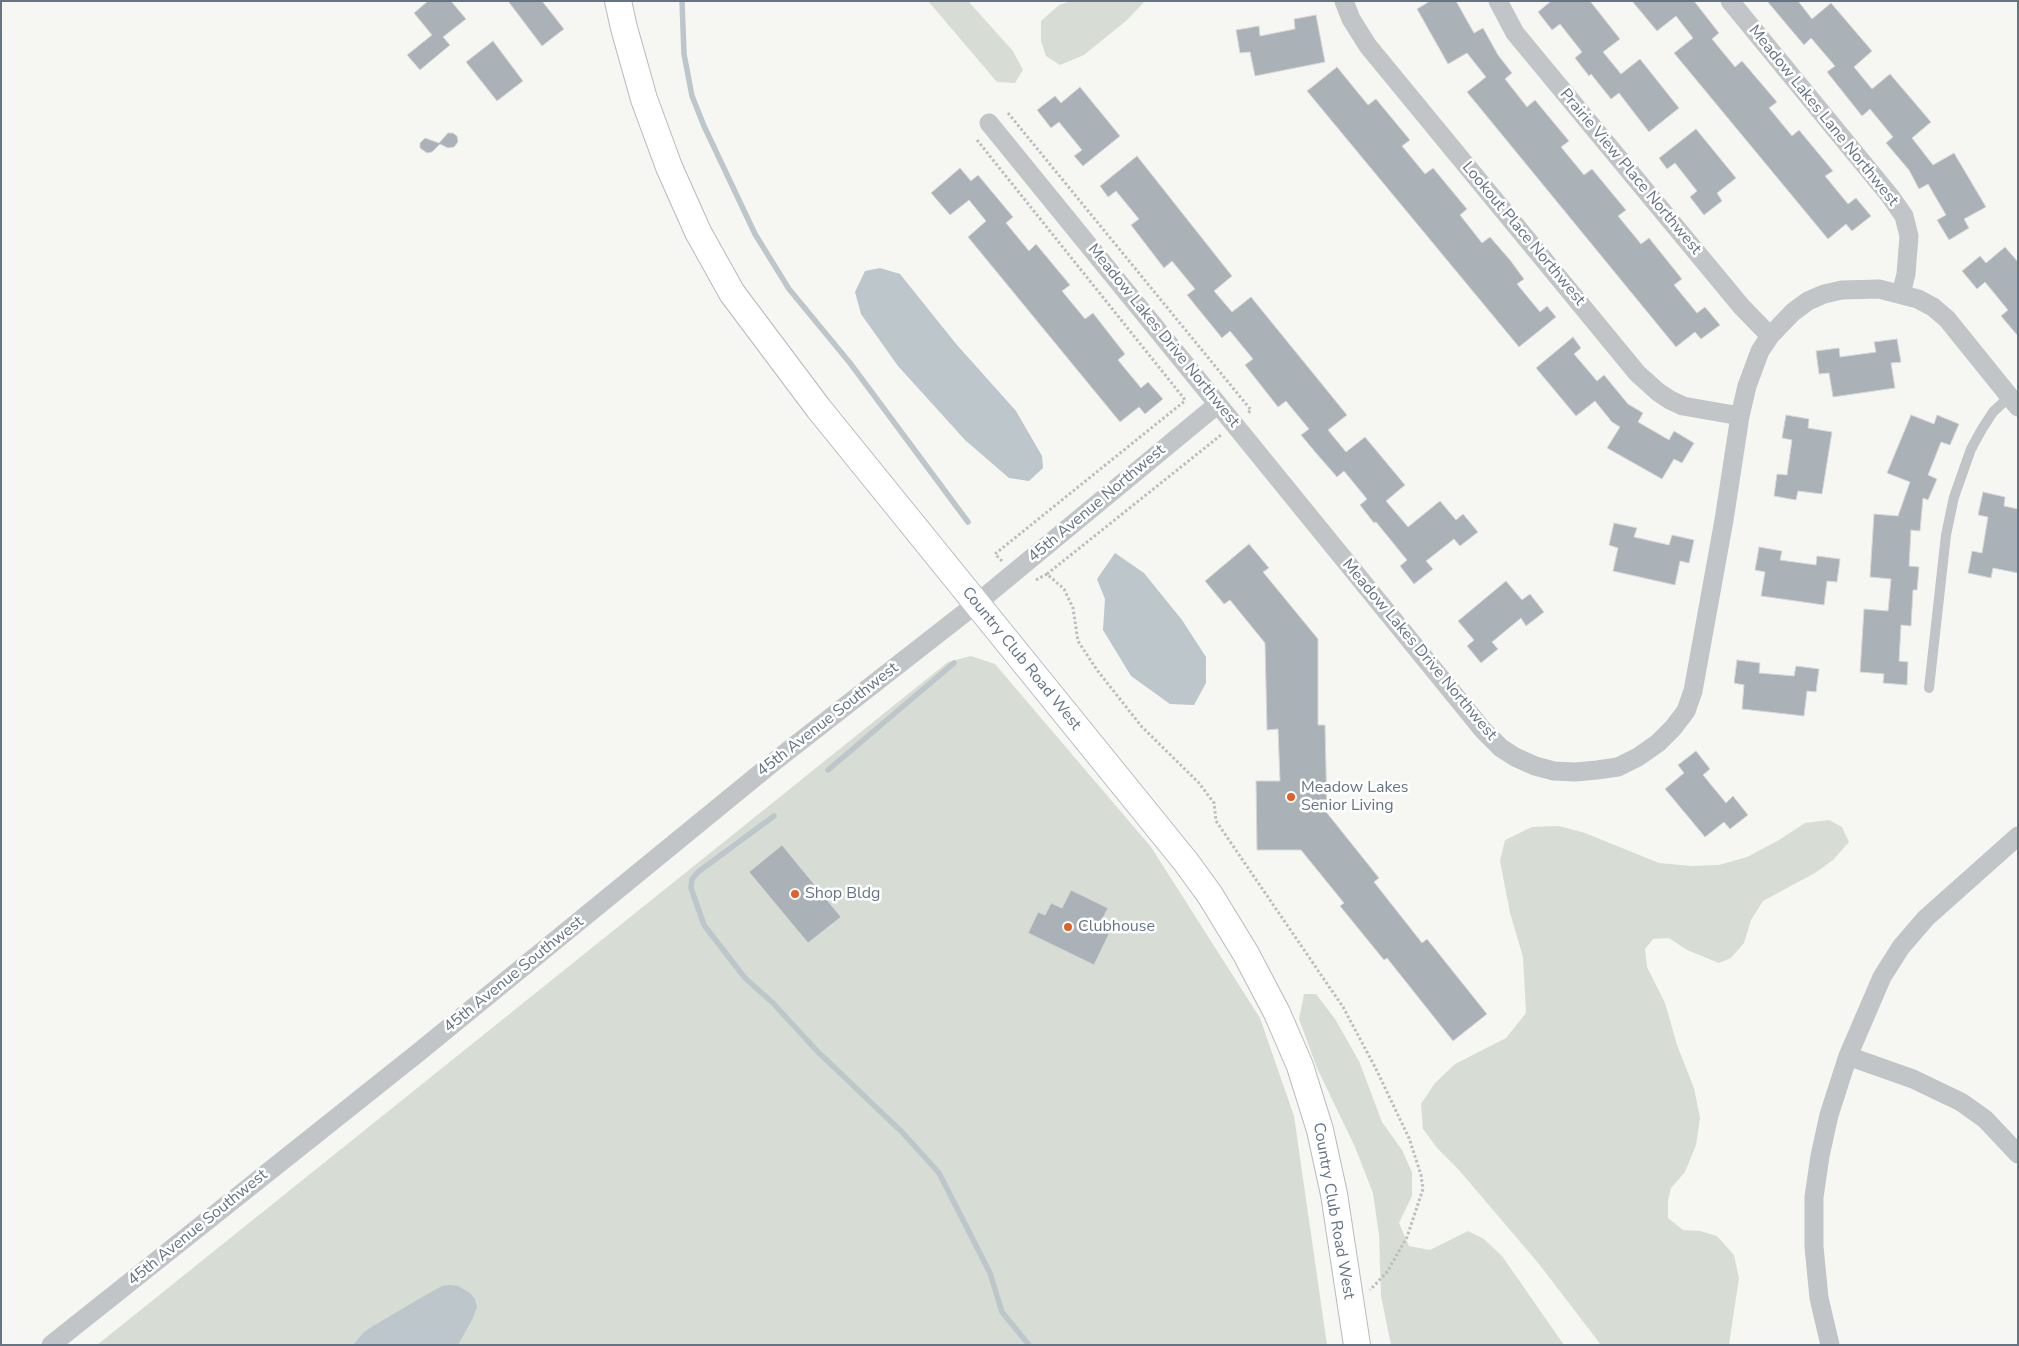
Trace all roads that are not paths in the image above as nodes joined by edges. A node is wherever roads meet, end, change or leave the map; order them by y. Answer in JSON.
{"nodes":[{"id":1,"x":618,"y":1,"type":"edge"},
{"id":2,"x":1344,"y":1,"type":"edge"},
{"id":3,"x":1498,"y":1,"type":"edge"},
{"id":4,"x":1730,"y":1,"type":"edge"},
{"id":5,"x":989,"y":123,"type":"dead end"},
{"id":6,"x":1901,"y":294,"type":"junction"},
{"id":7,"x":1770,"y":336,"type":"junction"},
{"id":8,"x":2014,"y":402,"type":"edge"},
{"id":9,"x":1218,"y":404,"type":"junction"},
{"id":10,"x":1740,"y":416,"type":"junction"},
{"id":11,"x":976,"y":604,"type":"junction"},
{"id":12,"x":1930,"y":688,"type":"dead end"},
{"id":13,"x":2018,"y":836,"type":"edge"},
{"id":14,"x":1848,"y":1056,"type":"junction"},
{"id":15,"x":2018,"y":1154,"type":"edge"},
{"id":16,"x":50,"y":1345,"type":"edge"},
{"id":17,"x":1357,"y":1345,"type":"edge"},
{"id":18,"x":1830,"y":1345,"type":"edge"}],
"edges":[{"from":1,"to":11,"type":"main road","name":"Country Club Road West"},
{"from":2,"to":10,"type":"street","name":"Lookout Place Northwest"},
{"from":3,"to":7,"type":"street","name":"Prairie View Place Northwest"},
{"from":4,"to":6,"type":"street","name":"Meadow Lakes Lane Northwest"},
{"from":5,"to":9,"type":"street","name":"Meadow Lakes Drive Northwest"},
{"from":6,"to":7,"type":"street","name":"Meadow Lakes Drive Northwest"},
{"from":6,"to":8,"type":"street","name":"Meadow Lakes Drive Northwest"},
{"from":7,"to":10,"type":"street","name":"Meadow Lakes Drive Northwest"},
{"from":8,"to":12,"type":"lane"},
{"from":9,"to":10,"type":"street","name":"Meadow Lakes Drive Northwest"},
{"from":9,"to":11,"type":"street","name":"45th Avenue Northwest"},
{"from":11,"to":16,"type":"street","name":"45th Avenue Southwest"},
{"from":11,"to":17,"type":"main road","name":"Country Club Road West"},
{"from":13,"to":14,"type":"street"},
{"from":14,"to":15,"type":"street"},
{"from":14,"to":18,"type":"street"}]}
